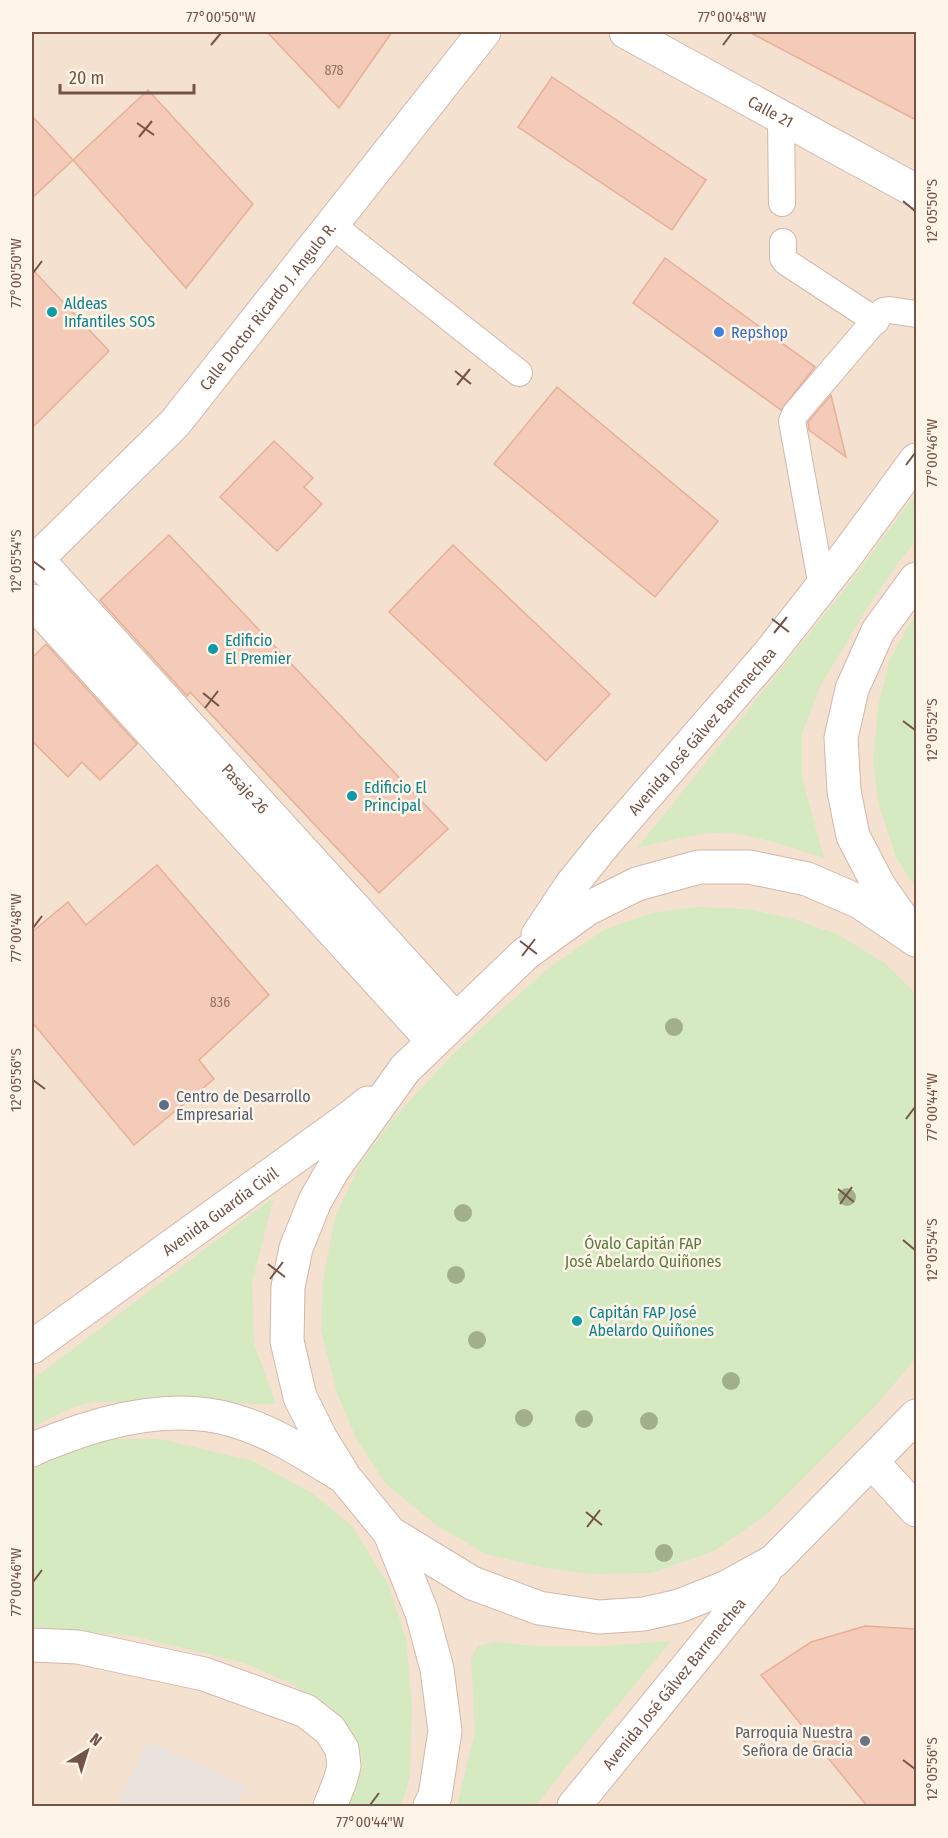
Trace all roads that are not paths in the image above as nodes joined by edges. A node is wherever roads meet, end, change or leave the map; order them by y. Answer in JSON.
{"nodes":[{"id":1,"x":484,"y":32,"type":"edge"},
{"id":2,"x":626,"y":32,"type":"edge"},
{"id":3,"x":781,"y":117,"type":"junction"},
{"id":4,"x":916,"y":191,"type":"edge"},
{"id":5,"x":782,"y":203,"type":"dead end"},
{"id":6,"x":332,"y":225,"type":"junction"},
{"id":7,"x":783,"y":242,"type":"dead end"},
{"id":8,"x":916,"y":314,"type":"edge"},
{"id":9,"x":876,"y":321,"type":"junction"},
{"id":10,"x":519,"y":373,"type":"dead end"},
{"id":11,"x":916,"y":460,"type":"edge"},
{"id":12,"x":34,"y":562,"type":"edge"},
{"id":13,"x":916,"y":579,"type":"edge"},
{"id":14,"x":822,"y":587,"type":"junction"},
{"id":15,"x":32,"y":601,"type":"edge"},
{"id":16,"x":916,"y":940,"type":"edge"},
{"id":17,"x":525,"y":954,"type":"junction"},
{"id":18,"x":444,"y":1030,"type":"junction"},
{"id":19,"x":405,"y":1070,"type":"junction"},
{"id":20,"x":32,"y":1347,"type":"edge"},
{"id":21,"x":916,"y":1416,"type":"edge"},
{"id":22,"x":32,"y":1450,"type":"edge"},
{"id":23,"x":872,"y":1462,"type":"junction"},
{"id":24,"x":345,"y":1478,"type":"junction"},
{"id":25,"x":916,"y":1510,"type":"edge"},
{"id":26,"x":390,"y":1533,"type":"junction"},
{"id":27,"x":774,"y":1561,"type":"junction"},
{"id":28,"x":32,"y":1645,"type":"edge"},
{"id":29,"x":330,"y":1806,"type":"edge"},
{"id":30,"x":430,"y":1806,"type":"edge"},
{"id":31,"x":574,"y":1806,"type":"edge"}],
"edges":[{"from":1,"to":6,"type":"main road","name":"Calle Doctor Ricardo J. Angulo R."},
{"from":2,"to":3,"type":"main road","name":"Calle 21"},
{"from":3,"to":4,"type":"main road","name":"Calle 21"},
{"from":3,"to":5,"type":"lane"},
{"from":6,"to":10,"type":"lane"},
{"from":6,"to":12,"type":"main road","name":"Calle Doctor Ricardo J. Angulo R."},
{"from":7,"to":9,"type":"lane"},
{"from":8,"to":9,"type":"lane"},
{"from":9,"to":14,"type":"lane"},
{"from":11,"to":14,"type":"main road","name":"Avenida José Gálvez Barrenechea"},
{"from":12,"to":18,"type":"main road","name":"Pasaje 26"},
{"from":13,"to":16,"type":"main road"},
{"from":14,"to":17,"type":"main road","name":"Avenida José Gálvez Barrenechea"},
{"from":15,"to":18,"type":"main road","name":"Pasaje 26"},
{"from":16,"to":17,"type":"main road"},
{"from":17,"to":18,"type":"main road"},
{"from":18,"to":19,"type":"main road"},
{"from":19,"to":20,"type":"main road","name":"Avenida Guardia Civil"},
{"from":19,"to":24,"type":"main road"},
{"from":21,"to":23,"type":"main road"},
{"from":22,"to":24,"type":"main road"},
{"from":23,"to":25,"type":"main road"},
{"from":23,"to":27,"type":"main road"},
{"from":24,"to":26,"type":"main road"},
{"from":26,"to":27,"type":"main road"},
{"from":26,"to":30,"type":"main road"},
{"from":27,"to":31,"type":"main road","name":"Avenida José Gálvez Barrenechea"},
{"from":28,"to":29,"type":"main road"}]}
